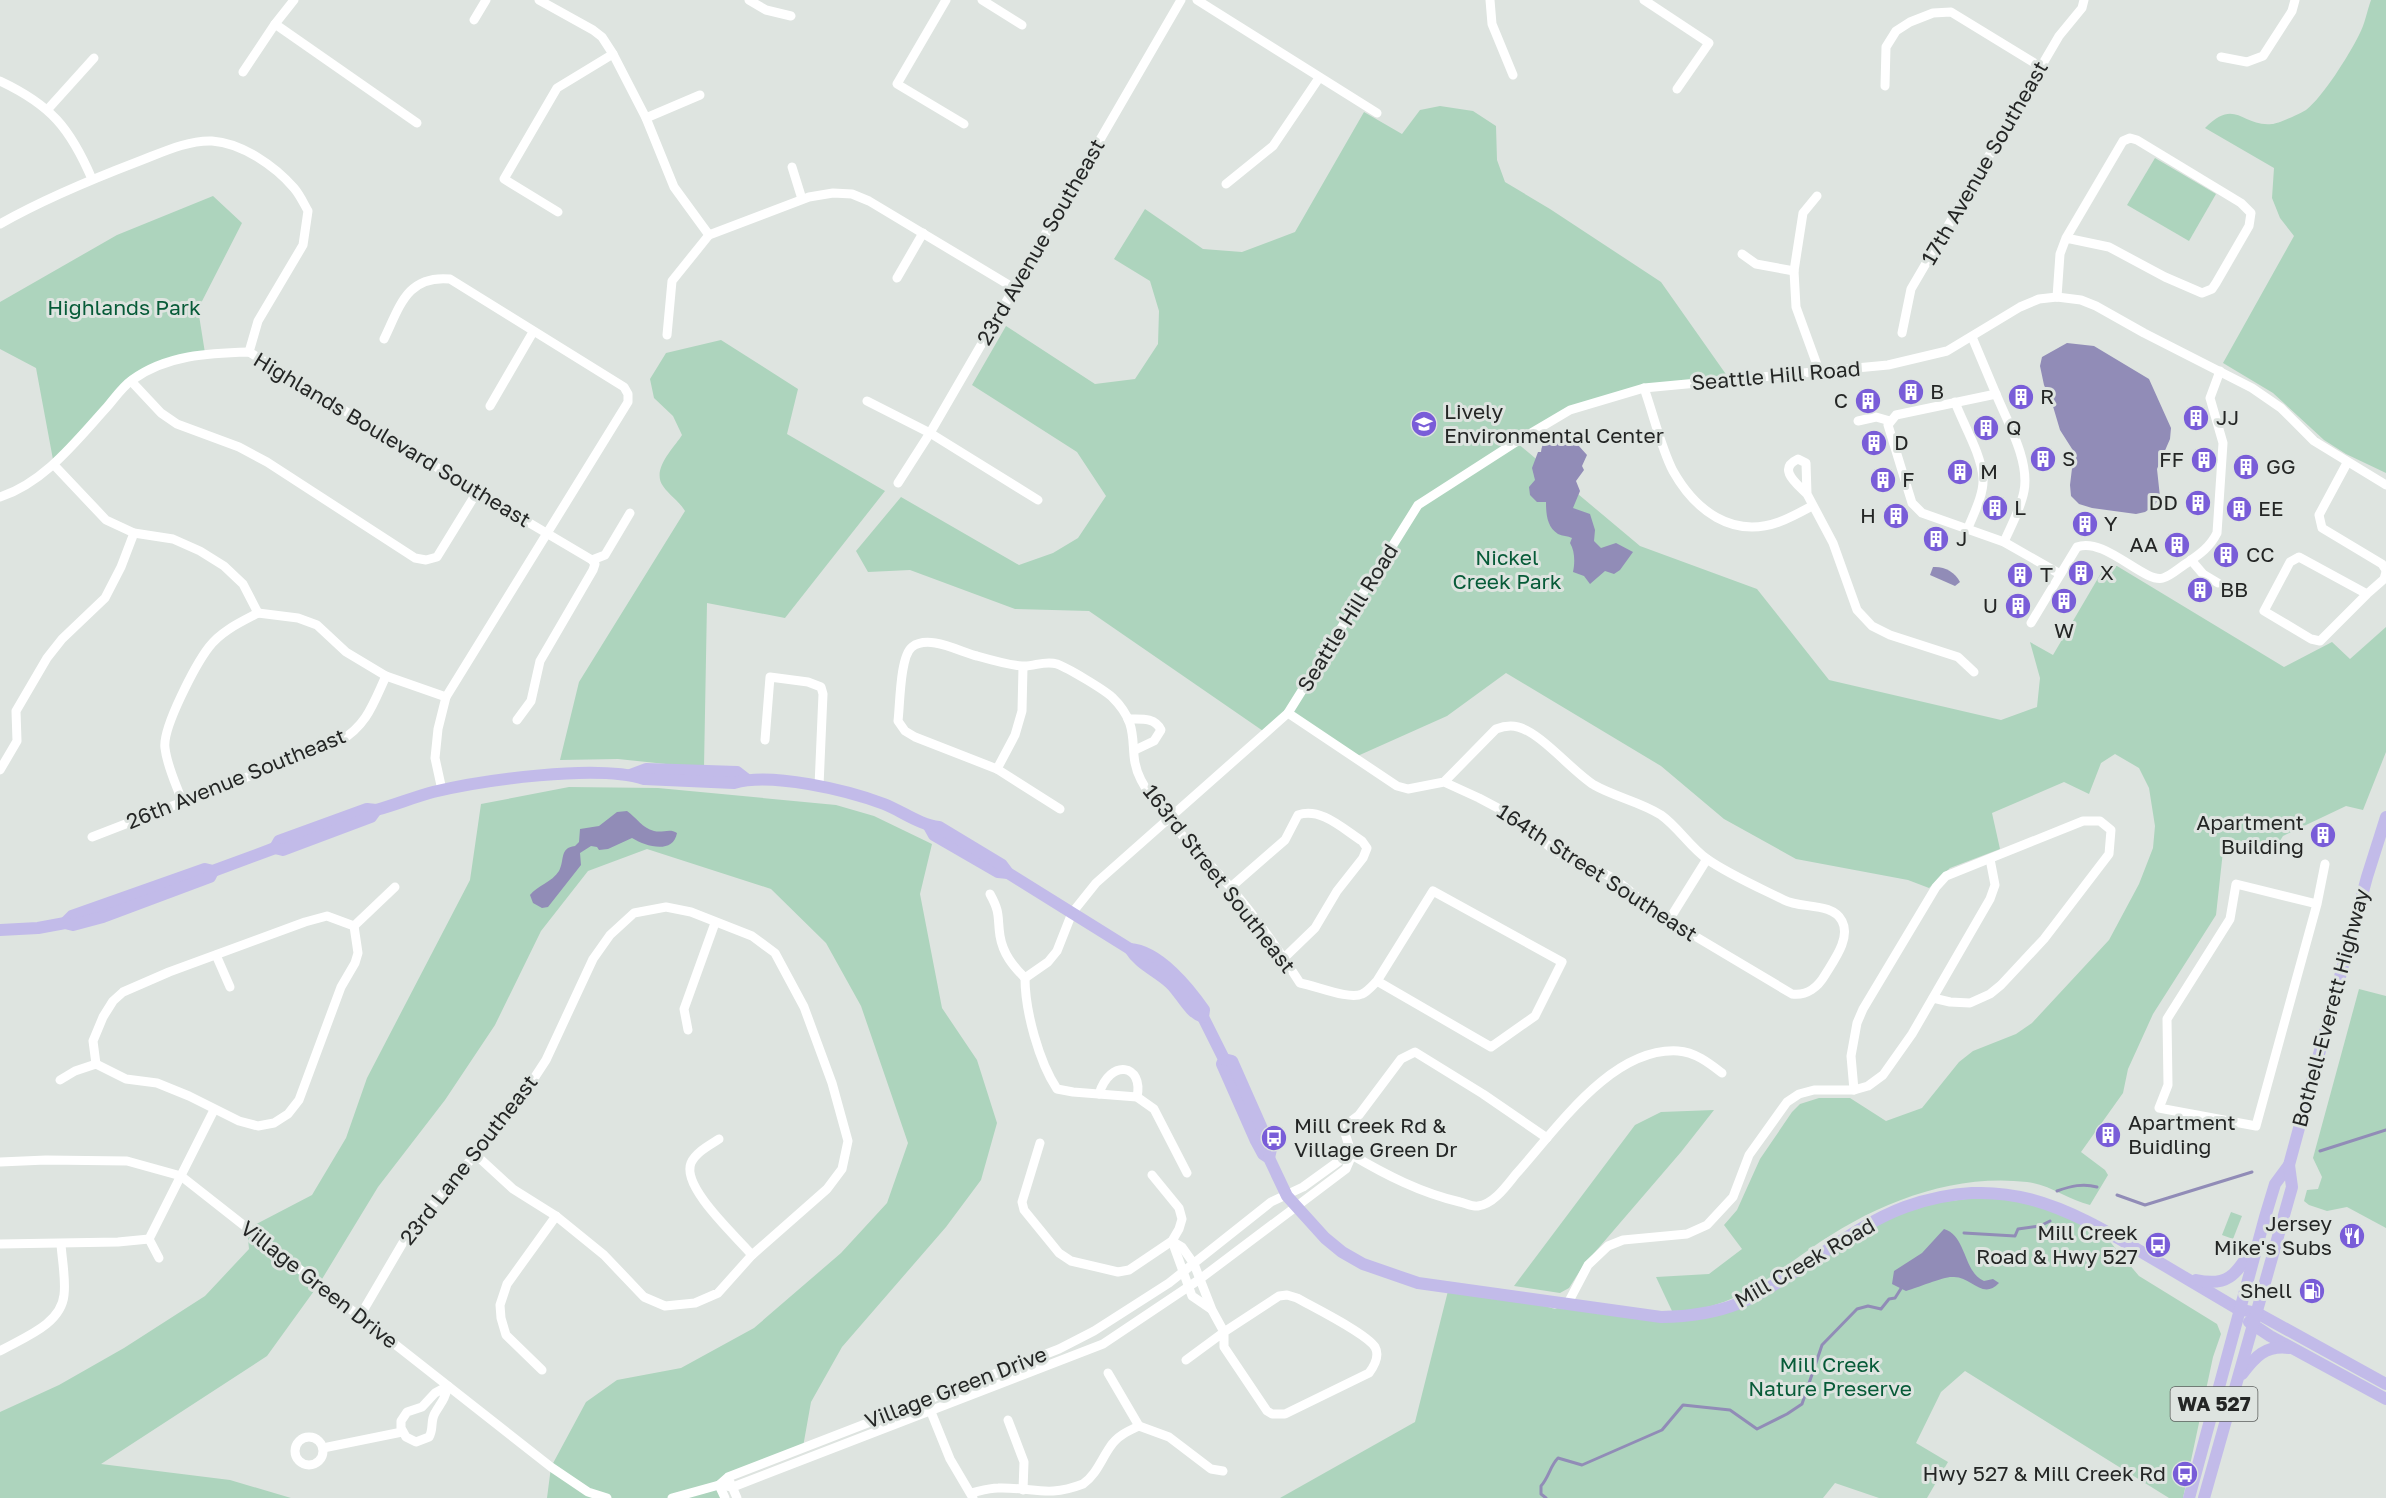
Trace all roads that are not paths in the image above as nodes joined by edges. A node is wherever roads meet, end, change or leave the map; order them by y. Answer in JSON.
{"nodes":[{"id":1,"x":294,"y":0,"type":"edge"},
{"id":2,"x":486,"y":0,"type":"edge"},
{"id":3,"x":539,"y":0,"type":"edge"},
{"id":4,"x":749,"y":0,"type":"edge"},
{"id":5,"x":946,"y":0,"type":"edge"},
{"id":6,"x":982,"y":0,"type":"edge"},
{"id":7,"x":1181,"y":0,"type":"edge"},
{"id":8,"x":1197,"y":0,"type":"edge"},
{"id":9,"x":1490,"y":0,"type":"edge"},
{"id":10,"x":1644,"y":0,"type":"edge"},
{"id":11,"x":2084,"y":0,"type":"edge"},
{"id":12,"x":2295,"y":0,"type":"edge"},
{"id":13,"x":791,"y":16,"type":"dead end"},
{"id":14,"x":474,"y":20,"type":"dead end"},
{"id":15,"x":275,"y":24,"type":"junction"},
{"id":16,"x":1022,"y":25,"type":"dead end"},
{"id":17,"x":613,"y":54,"type":"junction"},
{"id":18,"x":2221,"y":57,"type":"dead end"},
{"id":19,"x":93,"y":58,"type":"dead end"},
{"id":20,"x":2041,"y":67,"type":"junction"},
{"id":21,"x":243,"y":72,"type":"dead end"},
{"id":22,"x":1513,"y":75,"type":"dead end"},
{"id":23,"x":1319,"y":78,"type":"junction"},
{"id":24,"x":0,"y":81,"type":"edge"},
{"id":25,"x":1885,"y":86,"type":"dead end"},
{"id":26,"x":1677,"y":89,"type":"dead end"},
{"id":27,"x":700,"y":95,"type":"dead end"},
{"id":28,"x":48,"y":109,"type":"junction"},
{"id":29,"x":1377,"y":113,"type":"dead end"},
{"id":30,"x":646,"y":118,"type":"junction"},
{"id":31,"x":417,"y":123,"type":"dead end"},
{"id":32,"x":964,"y":124,"type":"dead end"},
{"id":33,"x":792,"y":167,"type":"dead end"},
{"id":34,"x":92,"y":179,"type":"junction"},
{"id":35,"x":1226,"y":184,"type":"dead end"},
{"id":36,"x":1817,"y":196,"type":"dead end"},
{"id":37,"x":802,"y":199,"type":"junction"},
{"id":38,"x":558,"y":212,"type":"dead end"},
{"id":39,"x":0,"y":224,"type":"edge"},
{"id":40,"x":923,"y":233,"type":"junction"},
{"id":41,"x":709,"y":235,"type":"junction"},
{"id":42,"x":2066,"y":238,"type":"junction"},
{"id":43,"x":1742,"y":254,"type":"dead end"},
{"id":44,"x":1794,"y":271,"type":"junction"},
{"id":45,"x":897,"y":278,"type":"dead end"},
{"id":46,"x":1014,"y":288,"type":"junction"},
{"id":47,"x":2058,"y":297,"type":"junction"},
{"id":48,"x":533,"y":332,"type":"junction"},
{"id":49,"x":1902,"y":333,"type":"dead end"},
{"id":50,"x":667,"y":335,"type":"dead end"},
{"id":51,"x":1972,"y":337,"type":"junction"},
{"id":52,"x":384,"y":339,"type":"dead end"},
{"id":53,"x":249,"y":352,"type":"junction"},
{"id":54,"x":2220,"y":371,"type":"junction"},
{"id":55,"x":1820,"y":373,"type":"junction"},
{"id":56,"x":131,"y":381,"type":"junction"},
{"id":57,"x":1644,"y":388,"type":"junction"},
{"id":58,"x":1996,"y":394,"type":"junction"},
{"id":59,"x":867,"y":401,"type":"dead end"},
{"id":60,"x":1955,"y":402,"type":"junction"},
{"id":61,"x":490,"y":406,"type":"dead end"},
{"id":62,"x":1858,"y":421,"type":"dead end"},
{"id":63,"x":1890,"y":421,"type":"junction"},
{"id":64,"x":930,"y":432,"type":"junction"},
{"id":65,"x":2348,"y":464,"type":"junction"},
{"id":66,"x":54,"y":465,"type":"junction"},
{"id":67,"x":898,"y":483,"type":"dead end"},
{"id":68,"x":2386,"y":485,"type":"edge"},
{"id":69,"x":477,"y":492,"type":"junction"},
{"id":70,"x":1807,"y":494,"type":"dead end"},
{"id":71,"x":0,"y":497,"type":"edge"},
{"id":72,"x":1038,"y":500,"type":"dead end"},
{"id":73,"x":1812,"y":506,"type":"junction"},
{"id":74,"x":630,"y":513,"type":"dead end"},
{"id":75,"x":1968,"y":528,"type":"junction"},
{"id":76,"x":134,"y":533,"type":"junction"},
{"id":77,"x":547,"y":533,"type":"junction"},
{"id":78,"x":2004,"y":542,"type":"junction"},
{"id":79,"x":2191,"y":560,"type":"junction"},
{"id":80,"x":594,"y":562,"type":"junction"},
{"id":81,"x":2386,"y":571,"type":"edge"},
{"id":82,"x":2060,"y":574,"type":"junction"},
{"id":83,"x":2218,"y":583,"type":"dead end"},
{"id":84,"x":2367,"y":594,"type":"junction"},
{"id":85,"x":258,"y":613,"type":"junction"},
{"id":86,"x":2031,"y":623,"type":"dead end"},
{"id":87,"x":1023,"y":667,"type":"junction"},
{"id":88,"x":1974,"y":672,"type":"dead end"},
{"id":89,"x":386,"y":676,"type":"junction"},
{"id":90,"x":446,"y":697,"type":"junction"},
{"id":91,"x":1288,"y":714,"type":"junction"},
{"id":92,"x":1128,"y":719,"type":"junction"},
{"id":93,"x":517,"y":720,"type":"dead end"},
{"id":94,"x":765,"y":740,"type":"dead end"},
{"id":95,"x":1135,"y":750,"type":"junction"},
{"id":96,"x":997,"y":769,"type":"junction"},
{"id":97,"x":0,"y":770,"type":"edge"},
{"id":98,"x":1444,"y":782,"type":"junction"},
{"id":99,"x":819,"y":786,"type":"junction"},
{"id":100,"x":442,"y":790,"type":"junction"},
{"id":101,"x":182,"y":801,"type":"junction"},
{"id":102,"x":1060,"y":809,"type":"dead end"},
{"id":103,"x":2386,"y":817,"type":"edge"},
{"id":104,"x":1169,"y":821,"type":"junction"},
{"id":105,"x":92,"y":837,"type":"dead end"},
{"id":106,"x":1707,"y":859,"type":"junction"},
{"id":107,"x":1990,"y":859,"type":"junction"},
{"id":108,"x":2325,"y":864,"type":"dead end"},
{"id":109,"x":395,"y":887,"type":"dead end"},
{"id":110,"x":1231,"y":887,"type":"junction"},
{"id":111,"x":990,"y":894,"type":"dead end"},
{"id":112,"x":2317,"y":904,"type":"junction"},
{"id":113,"x":1072,"y":913,"type":"junction"},
{"id":114,"x":1669,"y":920,"type":"junction"},
{"id":115,"x":715,"y":923,"type":"junction"},
{"id":116,"x":354,"y":926,"type":"junction"},
{"id":117,"x":0,"y":930,"type":"edge"},
{"id":118,"x":216,"y":955,"type":"junction"},
{"id":119,"x":1284,"y":958,"type":"junction"},
{"id":120,"x":1025,"y":978,"type":"junction"},
{"id":121,"x":1377,"y":981,"type":"junction"},
{"id":122,"x":230,"y":987,"type":"dead end"},
{"id":123,"x":1933,"y":998,"type":"junction"},
{"id":124,"x":688,"y":1030,"type":"dead end"},
{"id":125,"x":96,"y":1064,"type":"junction"},
{"id":126,"x":1722,"y":1073,"type":"dead end"},
{"id":127,"x":60,"y":1080,"type":"dead end"},
{"id":128,"x":1854,"y":1090,"type":"junction"},
{"id":129,"x":1099,"y":1094,"type":"junction"},
{"id":130,"x":1137,"y":1097,"type":"junction"},
{"id":131,"x":214,"y":1110,"type":"junction"},
{"id":132,"x":1548,"y":1138,"type":"junction"},
{"id":133,"x":719,"y":1139,"type":"dead end"},
{"id":134,"x":1040,"y":1143,"type":"dead end"},
{"id":135,"x":477,"y":1155,"type":"junction"},
{"id":136,"x":1352,"y":1155,"type":"junction"},
{"id":137,"x":0,"y":1162,"type":"edge"},
{"id":138,"x":2289,"y":1165,"type":"junction"},
{"id":139,"x":1187,"y":1173,"type":"dead end"},
{"id":140,"x":1152,"y":1175,"type":"dead end"},
{"id":141,"x":181,"y":1176,"type":"junction"},
{"id":142,"x":1287,"y":1196,"type":"junction"},
{"id":143,"x":1296,"y":1207,"type":"junction"},
{"id":144,"x":556,"y":1216,"type":"junction"},
{"id":145,"x":2259,"y":1237,"type":"junction"},
{"id":146,"x":150,"y":1239,"type":"junction"},
{"id":147,"x":1172,"y":1241,"type":"junction"},
{"id":148,"x":0,"y":1244,"type":"edge"},
{"id":149,"x":61,"y":1244,"type":"junction"},
{"id":150,"x":752,"y":1254,"type":"junction"},
{"id":151,"x":159,"y":1258,"type":"dead end"},
{"id":152,"x":1194,"y":1264,"type":"junction"},
{"id":153,"x":1184,"y":1272,"type":"junction"},
{"id":154,"x":2176,"y":1272,"type":"junction"},
{"id":155,"x":1200,"y":1279,"type":"junction"},
{"id":156,"x":1188,"y":1287,"type":"junction"},
{"id":157,"x":1568,"y":1303,"type":"junction"},
{"id":158,"x":2238,"y":1309,"type":"junction"},
{"id":159,"x":1212,"y":1310,"type":"junction"},
{"id":160,"x":2257,"y":1312,"type":"junction"},
{"id":161,"x":360,"y":1316,"type":"junction"},
{"id":162,"x":2253,"y":1326,"type":"junction"},
{"id":163,"x":1224,"y":1332,"type":"junction"},
{"id":164,"x":0,"y":1351,"type":"edge"},
{"id":165,"x":2299,"y":1352,"type":"junction"},
{"id":166,"x":1186,"y":1360,"type":"dead end"},
{"id":167,"x":542,"y":1370,"type":"dead end"},
{"id":168,"x":1108,"y":1373,"type":"dead end"},
{"id":169,"x":2238,"y":1380,"type":"junction"},
{"id":170,"x":2386,"y":1384,"type":"edge"},
{"id":171,"x":448,"y":1386,"type":"junction"},
{"id":172,"x":2386,"y":1399,"type":"edge"},
{"id":173,"x":931,"y":1412,"type":"junction"},
{"id":174,"x":1008,"y":1420,"type":"dead end"},
{"id":175,"x":1139,"y":1426,"type":"junction"},
{"id":176,"x":402,"y":1432,"type":"junction"},
{"id":177,"x":323,"y":1448,"type":"dead end"},
{"id":178,"x":1223,"y":1471,"type":"dead end"},
{"id":179,"x":728,"y":1477,"type":"junction"},
{"id":180,"x":718,"y":1485,"type":"junction"},
{"id":181,"x":733,"y":1487,"type":"junction"},
{"id":182,"x":1023,"y":1490,"type":"junction"},
{"id":183,"x":972,"y":1496,"type":"edge"},
{"id":184,"x":607,"y":1498,"type":"edge"},
{"id":185,"x":672,"y":1498,"type":"edge"},
{"id":186,"x":725,"y":1498,"type":"edge"},
{"id":187,"x":737,"y":1498,"type":"edge"},
{"id":188,"x":2189,"y":1498,"type":"edge"},
{"id":189,"x":2204,"y":1498,"type":"edge"}],
"edges":[{"from":1,"to":15,"type":"street"},
{"from":2,"to":14,"type":"street"},
{"from":3,"to":17,"type":"street"},
{"from":4,"to":13,"type":"street"},
{"from":5,"to":32,"type":"street"},
{"from":6,"to":16,"type":"street"},
{"from":7,"to":46,"type":"street","name":"23rd Avenue Southeast"},
{"from":8,"to":23,"type":"street"},
{"from":9,"to":22,"type":"street"},
{"from":10,"to":26,"type":"street"},
{"from":11,"to":20,"type":"street","name":"17th Avenue Southeast"},
{"from":12,"to":18,"type":"street"},
{"from":15,"to":21,"type":"street"},
{"from":15,"to":31,"type":"street"},
{"from":17,"to":30,"type":"street"},
{"from":17,"to":38,"type":"street"},
{"from":19,"to":28,"type":"street"},
{"from":20,"to":25,"type":"street"},
{"from":20,"to":49,"type":"street","name":"17th Avenue Southeast"},
{"from":23,"to":29,"type":"street"},
{"from":23,"to":35,"type":"street"},
{"from":24,"to":28,"type":"street"},
{"from":27,"to":30,"type":"street"},
{"from":28,"to":34,"type":"street"},
{"from":30,"to":41,"type":"street"},
{"from":33,"to":37,"type":"street"},
{"from":34,"to":39,"type":"street"},
{"from":34,"to":53,"type":"street"},
{"from":36,"to":44,"type":"street"},
{"from":37,"to":40,"type":"street"},
{"from":37,"to":41,"type":"street"},
{"from":40,"to":45,"type":"street"},
{"from":40,"to":46,"type":"street"},
{"from":41,"to":50,"type":"street"},
{"from":42,"to":42,"type":"street"},
{"from":42,"to":47,"type":"street"},
{"from":43,"to":44,"type":"street"},
{"from":44,"to":55,"type":"street"},
{"from":46,"to":64,"type":"street","name":"23rd Avenue Southeast"},
{"from":47,"to":51,"type":"street","name":"Seattle Hill Road"},
{"from":47,"to":54,"type":"street","name":"Seattle Hill Road"},
{"from":48,"to":52,"type":"street"},
{"from":48,"to":61,"type":"street"},
{"from":48,"to":77,"type":"street"},
{"from":51,"to":55,"type":"street","name":"Seattle Hill Road"},
{"from":51,"to":58,"type":"street"},
{"from":53,"to":56,"type":"street","name":"Highlands Boulevard Southeast"},
{"from":53,"to":69,"type":"street","name":"Highlands Boulevard Southeast"},
{"from":54,"to":65,"type":"street","name":"Seattle Hill Road"},
{"from":54,"to":79,"type":"street"},
{"from":55,"to":57,"type":"street","name":"Seattle Hill Road"},
{"from":56,"to":66,"type":"street","name":"Highlands Boulevard Southeast"},
{"from":56,"to":69,"type":"street"},
{"from":57,"to":73,"type":"street"},
{"from":57,"to":91,"type":"street","name":"Seattle Hill Road"},
{"from":58,"to":60,"type":"street"},
{"from":58,"to":78,"type":"street"},
{"from":59,"to":64,"type":"street"},
{"from":60,"to":63,"type":"street"},
{"from":60,"to":75,"type":"street"},
{"from":62,"to":63,"type":"street"},
{"from":63,"to":75,"type":"street"},
{"from":64,"to":67,"type":"street","name":"23rd Avenue Southeast"},
{"from":64,"to":72,"type":"street"},
{"from":65,"to":68,"type":"street","name":"Seattle Hill Road"},
{"from":65,"to":81,"type":"street"},
{"from":66,"to":71,"type":"street","name":"Highlands Boulevard Southeast"},
{"from":66,"to":76,"type":"street"},
{"from":69,"to":77,"type":"street","name":"Highlands Boulevard Southeast"},
{"from":70,"to":73,"type":"street"},
{"from":73,"to":88,"type":"street"},
{"from":74,"to":80,"type":"street"},
{"from":75,"to":78,"type":"street"},
{"from":76,"to":85,"type":"street"},
{"from":76,"to":97,"type":"street"},
{"from":77,"to":80,"type":"street","name":"Highlands Boulevard Southeast"},
{"from":77,"to":90,"type":"street"},
{"from":78,"to":82,"type":"street"},
{"from":79,"to":82,"type":"street"},
{"from":79,"to":83,"type":"street"},
{"from":80,"to":93,"type":"street"},
{"from":81,"to":84,"type":"street"},
{"from":82,"to":86,"type":"street"},
{"from":84,"to":84,"type":"street"},
{"from":85,"to":89,"type":"street"},
{"from":85,"to":101,"type":"street"},
{"from":87,"to":92,"type":"street","name":"163rd Street Southeast"},
{"from":87,"to":96,"type":"street"},
{"from":87,"to":96,"type":"street","name":"163rd Street Southeast"},
{"from":89,"to":90,"type":"street"},
{"from":89,"to":101,"type":"street","name":"26th Avenue Southeast"},
{"from":90,"to":100,"type":"street"},
{"from":91,"to":98,"type":"street"},
{"from":91,"to":104,"type":"street","name":"Seattle Hill Road"},
{"from":92,"to":95,"type":"street","name":"163rd Street Southeast"},
{"from":92,"to":95,"type":"street"},
{"from":94,"to":99,"type":"street"},
{"from":95,"to":104,"type":"street","name":"163rd Street Southeast"},
{"from":96,"to":102,"type":"street"},
{"from":98,"to":106,"type":"street"},
{"from":98,"to":114,"type":"street","name":"164th Street Southeast"},
{"from":99,"to":100,"type":"main road"},
{"from":99,"to":113,"type":"main road"},
{"from":100,"to":117,"type":"main road"},
{"from":101,"to":105,"type":"street","name":"26th Avenue Southeast"},
{"from":103,"to":138,"type":"main road","name":"Bothell-Everett Highway","number":"WA 527"},
{"from":104,"to":110,"type":"street","name":"163rd Street Southeast"},
{"from":104,"to":113,"type":"street","name":"Seattle Hill Road"},
{"from":106,"to":114,"type":"street"},
{"from":106,"to":114,"type":"street","name":"164th Street Southeast"},
{"from":107,"to":123,"type":"street"},
{"from":107,"to":123,"type":"street"},
{"from":107,"to":128,"type":"street"},
{"from":108,"to":112,"type":"street"},
{"from":109,"to":116,"type":"street"},
{"from":110,"to":119,"type":"street","name":"163rd Street Southeast"},
{"from":110,"to":119,"type":"street"},
{"from":111,"to":120,"type":"street"},
{"from":112,"to":112,"type":"street"},
{"from":113,"to":120,"type":"street","name":"Seattle Hill Road"},
{"from":113,"to":142,"type":"main road","name":"Mill Creek Road"},
{"from":115,"to":124,"type":"street"},
{"from":115,"to":135,"type":"street","name":"23rd Lane Southeast"},
{"from":115,"to":150,"type":"street"},
{"from":116,"to":118,"type":"street"},
{"from":116,"to":131,"type":"street"},
{"from":118,"to":122,"type":"street"},
{"from":118,"to":125,"type":"street"},
{"from":119,"to":121,"type":"street","name":"163rd Street Southeast"},
{"from":120,"to":129,"type":"street"},
{"from":121,"to":121,"type":"street"},
{"from":123,"to":128,"type":"street"},
{"from":125,"to":127,"type":"street"},
{"from":125,"to":131,"type":"street"},
{"from":126,"to":132,"type":"street"},
{"from":128,"to":157,"type":"street"},
{"from":129,"to":130,"type":"street"},
{"from":129,"to":130,"type":"street"},
{"from":130,"to":139,"type":"street"},
{"from":131,"to":141,"type":"street"},
{"from":132,"to":136,"type":"street"},
{"from":132,"to":136,"type":"street"},
{"from":133,"to":150,"type":"street"},
{"from":134,"to":147,"type":"street"},
{"from":135,"to":144,"type":"street"},
{"from":135,"to":161,"type":"street","name":"23rd Lane Southeast"},
{"from":136,"to":142,"type":"street","name":"Village Green Drive"},
{"from":136,"to":143,"type":"street","name":"Village Green Drive"},
{"from":137,"to":141,"type":"street","name":"Village Green Drive"},
{"from":138,"to":145,"type":"main road","name":"Bothell-Everett Highway","number":"WA 527"},
{"from":138,"to":160,"type":"main road","name":"Bothell-Everett Highway","number":"WA 527"},
{"from":140,"to":147,"type":"street"},
{"from":141,"to":146,"type":"street"},
{"from":141,"to":161,"type":"street","name":"Village Green Drive"},
{"from":142,"to":143,"type":"main road","name":"Mill Creek Road"},
{"from":142,"to":152,"type":"street","name":"Village Green Drive"},
{"from":143,"to":155,"type":"street","name":"Village Green Drive"},
{"from":143,"to":157,"type":"main road","name":"Mill Creek Road"},
{"from":144,"to":150,"type":"street"},
{"from":144,"to":167,"type":"street"},
{"from":145,"to":154,"type":"main road"},
{"from":145,"to":158,"type":"main road","name":"Bothell-Everett Highway","number":"WA 527"},
{"from":146,"to":149,"type":"street"},
{"from":146,"to":151,"type":"street"},
{"from":147,"to":152,"type":"street"},
{"from":147,"to":153,"type":"street"},
{"from":148,"to":149,"type":"street"},
{"from":149,"to":164,"type":"street"},
{"from":152,"to":153,"type":"street","name":"Village Green Drive"},
{"from":152,"to":155,"type":"street"},
{"from":153,"to":156,"type":"street"},
{"from":153,"to":179,"type":"street","name":"Village Green Drive"},
{"from":154,"to":157,"type":"main road","name":"Mill Creek Road"},
{"from":154,"to":158,"type":"main road","name":"Mill Creek Road"},
{"from":155,"to":156,"type":"street","name":"Village Green Drive"},
{"from":155,"to":159,"type":"street"},
{"from":156,"to":159,"type":"street"},
{"from":156,"to":173,"type":"street","name":"Village Green Drive"},
{"from":158,"to":160,"type":"main road","name":"Mill Creek Road"},
{"from":158,"to":162,"type":"main road"},
{"from":158,"to":188,"type":"main road","name":"Bothell-Everett Highway","number":"WA 527"},
{"from":159,"to":163,"type":"street"},
{"from":160,"to":162,"type":"main road","name":"Bothell-Everett Highway","number":"WA 527"},
{"from":160,"to":170,"type":"main road"},
{"from":161,"to":171,"type":"street","name":"Village Green Drive"},
{"from":162,"to":165,"type":"main road"},
{"from":162,"to":169,"type":"main road","name":"Bothell-Everett Highway","number":"WA 527"},
{"from":163,"to":163,"type":"street"},
{"from":163,"to":166,"type":"street"},
{"from":165,"to":169,"type":"main road"},
{"from":165,"to":172,"type":"main road"},
{"from":168,"to":175,"type":"street"},
{"from":169,"to":189,"type":"main road","name":"Bothell-Everett Highway","number":"WA 527"},
{"from":171,"to":176,"type":"street"},
{"from":171,"to":176,"type":"street"},
{"from":171,"to":184,"type":"street","name":"Village Green Drive"},
{"from":173,"to":181,"type":"street","name":"Village Green Drive"},
{"from":173,"to":183,"type":"street"},
{"from":174,"to":182,"type":"street"},
{"from":175,"to":178,"type":"street"},
{"from":175,"to":182,"type":"street"},
{"from":176,"to":177,"type":"street"},
{"from":179,"to":180,"type":"street","name":"Village Green Drive"},
{"from":179,"to":181,"type":"street"},
{"from":180,"to":181,"type":"street","name":"Village Green Drive"},
{"from":180,"to":185,"type":"street","name":"Village Green Drive"},
{"from":180,"to":186,"type":"street"},
{"from":181,"to":187,"type":"street"},
{"from":182,"to":183,"type":"street"}]}
